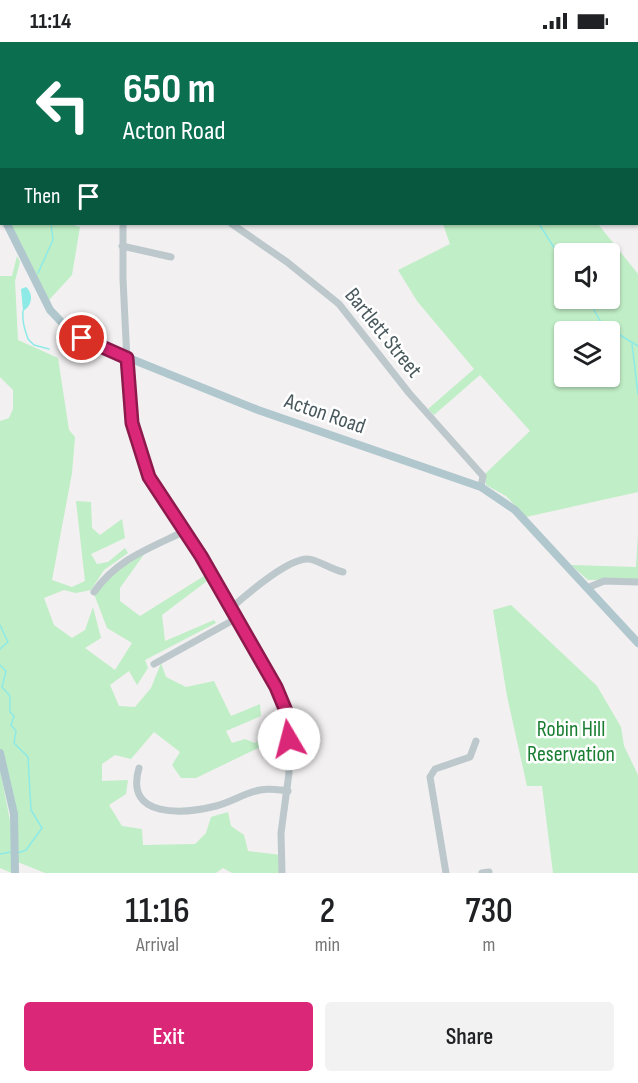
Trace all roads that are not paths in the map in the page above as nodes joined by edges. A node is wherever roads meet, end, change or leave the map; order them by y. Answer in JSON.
{"nodes":[{"id":1,"x":7,"y":225,"type":"edge"},
{"id":2,"x":123,"y":225,"type":"edge"},
{"id":3,"x":233,"y":225,"type":"edge"},
{"id":4,"x":122,"y":246,"type":"junction"},
{"id":5,"x":171,"y":257,"type":"dead end"},
{"id":6,"x":127,"y":358,"type":"junction"},
{"id":7,"x":481,"y":487,"type":"junction"},
{"id":8,"x":185,"y":531,"type":"junction"},
{"id":9,"x":343,"y":572,"type":"dead end"},
{"id":10,"x":638,"y":582,"type":"edge"},
{"id":11,"x":587,"y":588,"type":"junction"},
{"id":12,"x":94,"y":592,"type":"dead end"},
{"id":13,"x":231,"y":608,"type":"junction"},
{"id":14,"x":237,"y":618,"type":"junction"},
{"id":15,"x":638,"y":643,"type":"edge"},
{"id":16,"x":154,"y":664,"type":"dead end"},
{"id":17,"x":476,"y":741,"type":"dead end"},
{"id":18,"x":0,"y":753,"type":"edge"},
{"id":19,"x":139,"y":768,"type":"dead end"},
{"id":20,"x":288,"y":791,"type":"junction"},
{"id":21,"x":15,"y":873,"type":"edge"},
{"id":22,"x":282,"y":873,"type":"edge"},
{"id":23,"x":446,"y":873,"type":"edge"}],
"edges":[{"from":1,"to":6,"type":"main road","name":"Acton Road"},
{"from":2,"to":4,"type":"street"},
{"from":3,"to":7,"type":"street","name":"Bartlett Street"},
{"from":4,"to":5,"type":"street"},
{"from":4,"to":6,"type":"street"},
{"from":6,"to":7,"type":"main road","name":"Acton Road"},
{"from":6,"to":8,"type":"street"},
{"from":7,"to":11,"type":"main road","name":"Acton Road"},
{"from":8,"to":12,"type":"street"},
{"from":8,"to":13,"type":"street"},
{"from":9,"to":13,"type":"street"},
{"from":10,"to":11,"type":"street"},
{"from":11,"to":15,"type":"main road","name":"Acton Road"},
{"from":13,"to":14,"type":"street"},
{"from":14,"to":16,"type":"street"},
{"from":14,"to":20,"type":"street"},
{"from":17,"to":23,"type":"street"},
{"from":18,"to":21,"type":"main road"},
{"from":19,"to":20,"type":"street"},
{"from":20,"to":22,"type":"street"}]}
